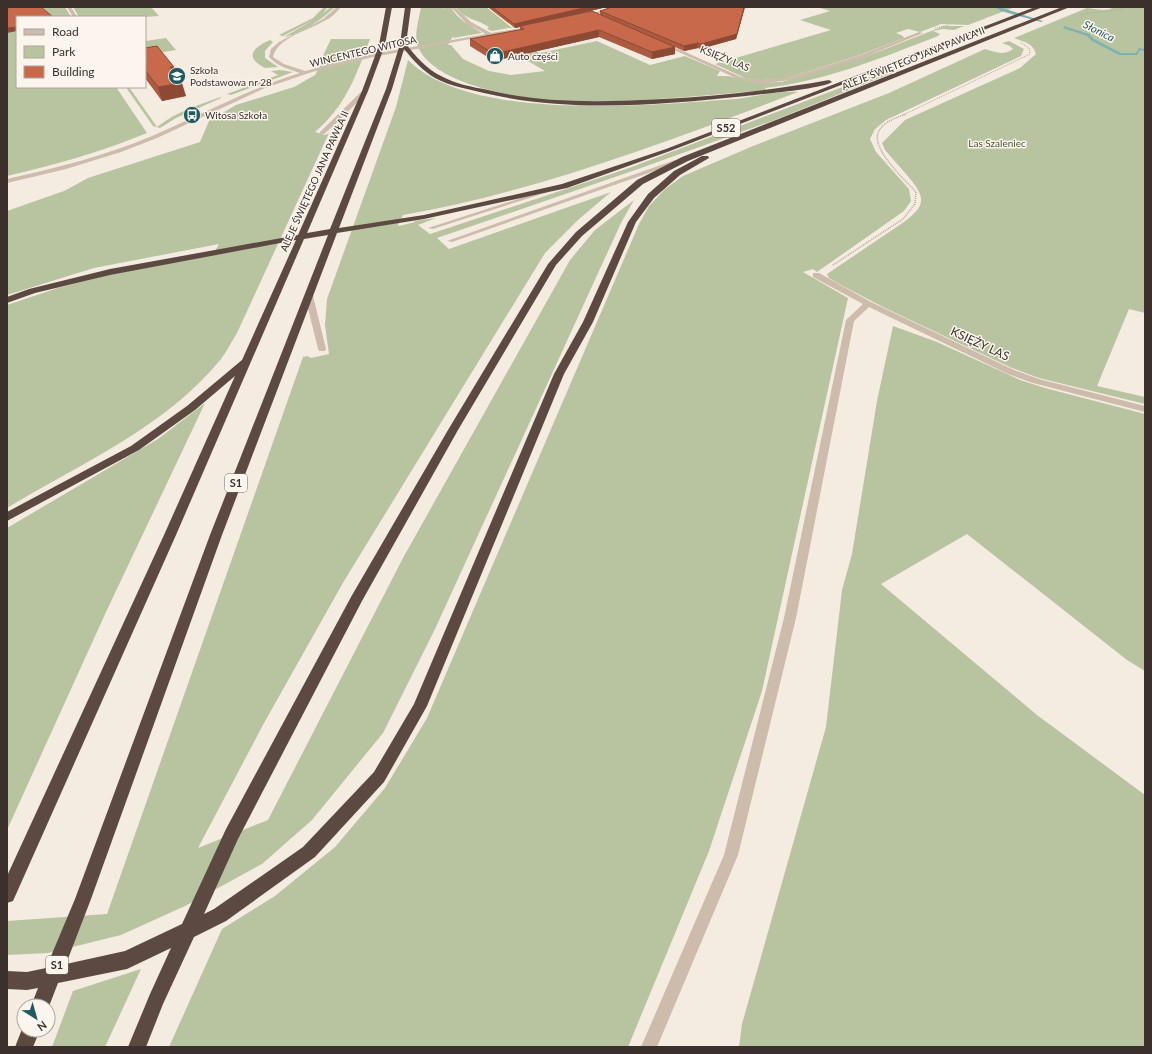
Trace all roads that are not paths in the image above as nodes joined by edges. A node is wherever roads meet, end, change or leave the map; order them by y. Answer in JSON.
{"nodes":[{"id":1,"x":69,"y":7,"type":"edge"},
{"id":2,"x":339,"y":7,"type":"edge"},
{"id":3,"x":389,"y":7,"type":"edge"},
{"id":4,"x":408,"y":7,"type":"edge"},
{"id":5,"x":453,"y":7,"type":"edge"},
{"id":6,"x":619,"y":7,"type":"edge"},
{"id":7,"x":1040,"y":7,"type":"edge"},
{"id":8,"x":1067,"y":7,"type":"edge"},
{"id":9,"x":588,"y":10,"type":"edge"},
{"id":10,"x":594,"y":14,"type":"junction"},
{"id":11,"x":74,"y":16,"type":"edge"},
{"id":12,"x":581,"y":17,"type":"edge"},
{"id":13,"x":603,"y":18,"type":"edge"},
{"id":14,"x":538,"y":26,"type":"edge"},
{"id":15,"x":921,"y":33,"type":"road end"},
{"id":16,"x":492,"y":34,"type":"junction"},
{"id":17,"x":657,"y":42,"type":"edge"},
{"id":18,"x":403,"y":44,"type":"junction"},
{"id":19,"x":886,"y":66,"type":"junction"},
{"id":20,"x":305,"y":73,"type":"junction"},
{"id":21,"x":365,"y":91,"type":"junction"},
{"id":22,"x":765,"y":128,"type":"junction"},
{"id":23,"x":322,"y":133,"type":"dead end"},
{"id":24,"x":685,"y":159,"type":"junction"},
{"id":25,"x":7,"y":181,"type":"edge"},
{"id":26,"x":564,"y":186,"type":"junction"},
{"id":27,"x":431,"y":228,"type":"dead end"},
{"id":28,"x":450,"y":241,"type":"dead end"},
{"id":29,"x":816,"y":275,"type":"road end"},
{"id":30,"x":309,"y":296,"type":"junction"},
{"id":31,"x":7,"y":300,"type":"edge"},
{"id":32,"x":868,"y":304,"type":"junction"},
{"id":33,"x":322,"y":349,"type":"dead end"},
{"id":34,"x":247,"y":359,"type":"junction"},
{"id":35,"x":1145,"y":409,"type":"edge"},
{"id":36,"x":7,"y":517,"type":"edge"},
{"id":37,"x":7,"y":895,"type":"edge"},
{"id":38,"x":7,"y":980,"type":"edge"},
{"id":39,"x":43,"y":998,"type":"edge"},
{"id":40,"x":138,"y":1047,"type":"edge"},
{"id":41,"x":649,"y":1047,"type":"edge"}],
"edges":[{"from":1,"to":11,"type":"street"},
{"from":2,"to":20,"type":"street"},
{"from":3,"to":21,"type":"highway","name":"ALEJE ŚWIĘTEGO JANA PAWŁA II"},
{"from":4,"to":18,"type":"highway","number":"S1"},
{"from":5,"to":16,"type":"street"},
{"from":6,"to":10,"type":"street"},
{"from":7,"to":19,"type":"highway","name":"ALEJE ŚWIĘTEGO JANA PAWŁA II","number":"S52"},
{"from":8,"to":22,"type":"highway","name":"ALEJE ŚWIĘTEGO JANA PAWŁA II","number":"S52"},
{"from":9,"to":10,"type":"street"},
{"from":10,"to":12,"type":"street"},
{"from":10,"to":13,"type":"street"},
{"from":14,"to":16,"type":"street","name":"WINCENTEGO WITOSA"},
{"from":15,"to":17,"type":"street","name":"KSIĘŻY LAS"},
{"from":16,"to":20,"type":"street","name":"WINCENTEGO WITOSA"},
{"from":18,"to":19,"type":"highway"},
{"from":18,"to":30,"type":"highway","number":"S1"},
{"from":19,"to":26,"type":"highway","number":"S52"},
{"from":20,"to":25,"type":"street","name":"WINCENTEGO WITOSA"},
{"from":21,"to":23,"type":"street"},
{"from":21,"to":34,"type":"highway","name":"ALEJE ŚWIĘTEGO JANA PAWŁA II"},
{"from":22,"to":24,"type":"highway","number":"S52"},
{"from":22,"to":38,"type":"highway"},
{"from":24,"to":28,"type":"street"},
{"from":24,"to":40,"type":"highway"},
{"from":26,"to":27,"type":"street"},
{"from":26,"to":31,"type":"highway"},
{"from":29,"to":32,"type":"street","name":"KSIĘŻY LAS"},
{"from":30,"to":33,"type":"street"},
{"from":30,"to":39,"type":"highway","number":"S1"},
{"from":32,"to":35,"type":"street","name":"KSIĘŻY LAS"},
{"from":32,"to":41,"type":"street"},
{"from":34,"to":36,"type":"highway"},
{"from":34,"to":37,"type":"highway","name":"ALEJE ŚWIĘTEGO JANA PAWŁA II"}]}
